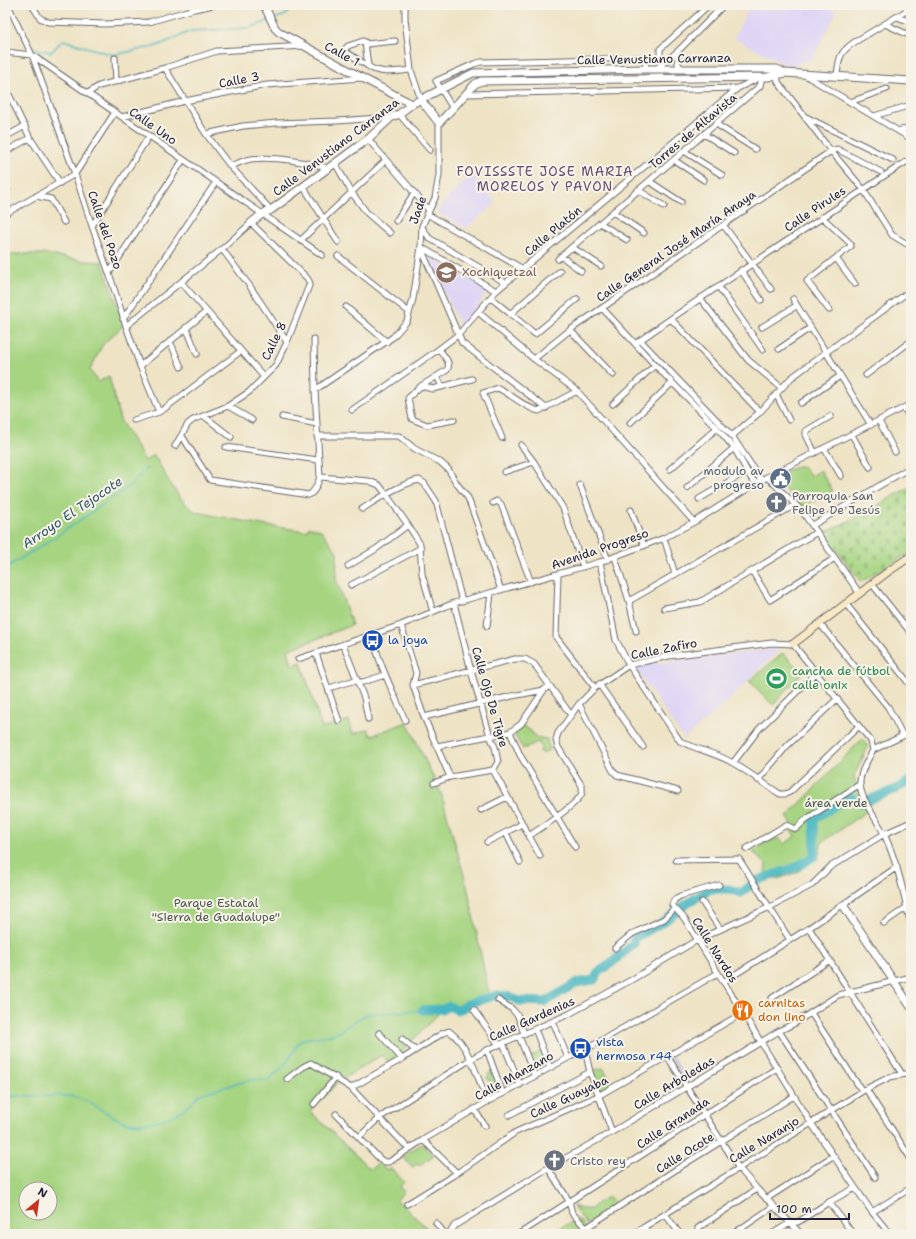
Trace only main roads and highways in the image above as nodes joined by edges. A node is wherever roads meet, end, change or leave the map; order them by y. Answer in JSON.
{"nodes":[{"id":1,"x":911,"y":557,"type":"edge"},
{"id":2,"x":793,"y":644,"type":"road end"}],
"edges":[{"from":1,"to":2,"type":"main road"}]}
